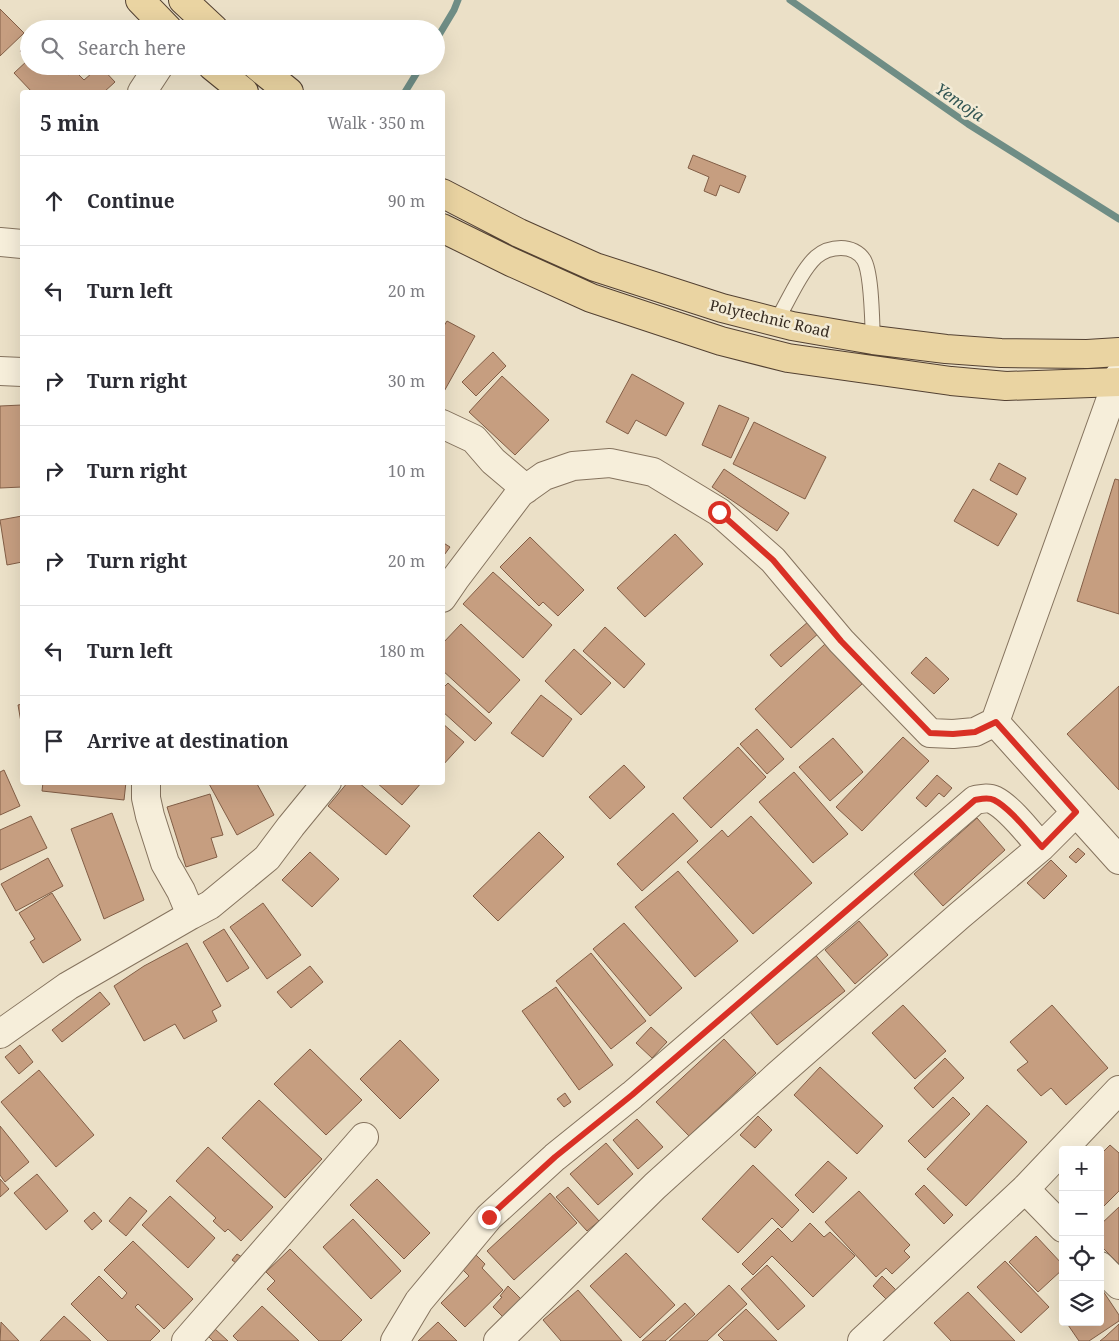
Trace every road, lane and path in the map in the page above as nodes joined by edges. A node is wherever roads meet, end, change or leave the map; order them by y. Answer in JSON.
{"nodes":[{"id":1,"x":140,"y":0,"type":"edge"},
{"id":2,"x":183,"y":0,"type":"edge"},
{"id":3,"x":159,"y":20,"type":"edge"},
{"id":4,"x":204,"y":20,"type":"edge"},
{"id":5,"x":153,"y":75,"type":"edge"},
{"id":6,"x":223,"y":75,"type":"edge"},
{"id":7,"x":267,"y":75,"type":"edge"},
{"id":8,"x":143,"y":90,"type":"edge"},
{"id":9,"x":242,"y":90,"type":"edge"},
{"id":10,"x":286,"y":90,"type":"edge"},
{"id":11,"x":445,"y":195,"type":"edge"},
{"id":12,"x":445,"y":229,"type":"edge"},
{"id":13,"x":0,"y":242,"type":"edge"},
{"id":14,"x":20,"y":244,"type":"edge"},
{"id":15,"x":776,"y":322,"type":"junction"},
{"id":16,"x":874,"y":340,"type":"junction"},
{"id":17,"x":1119,"y":352,"type":"edge"},
{"id":18,"x":0,"y":371,"type":"edge"},
{"id":19,"x":20,"y":372,"type":"edge"},
{"id":20,"x":1118,"y":380,"type":"edge"},
{"id":21,"x":445,"y":425,"type":"edge"},
{"id":22,"x":526,"y":489,"type":"junction"},
{"id":23,"x":445,"y":594,"type":"edge"},
{"id":24,"x":996,"y":722,"type":"junction"},
{"id":25,"x":146,"y":785,"type":"edge"},
{"id":26,"x":325,"y":785,"type":"edge"},
{"id":27,"x":1076,"y":812,"type":"junction"},
{"id":28,"x":1042,"y":847,"type":"junction"},
{"id":29,"x":1119,"y":860,"type":"edge"},
{"id":30,"x":191,"y":915,"type":"junction"},
{"id":31,"x":0,"y":1033,"type":"edge"},
{"id":32,"x":1119,"y":1090,"type":"edge"},
{"id":33,"x":364,"y":1137,"type":"dead end"},
{"id":34,"x":1025,"y":1190,"type":"junction"},
{"id":35,"x":1059,"y":1224,"type":"edge"},
{"id":36,"x":1104,"y":1270,"type":"edge"},
{"id":37,"x":1119,"y":1285,"type":"edge"},
{"id":38,"x":186,"y":1341,"type":"edge"},
{"id":39,"x":395,"y":1341,"type":"edge"},
{"id":40,"x":498,"y":1341,"type":"edge"},
{"id":41,"x":862,"y":1341,"type":"edge"}],
"edges":[{"from":1,"to":3,"type":"main road"},
{"from":2,"to":4,"type":"main road"},
{"from":5,"to":8,"type":"street"},
{"from":6,"to":9,"type":"main road"},
{"from":7,"to":10,"type":"main road"},
{"from":11,"to":15,"type":"main road","name":"Polytechnic Road"},
{"from":12,"to":20,"type":"main road"},
{"from":13,"to":14,"type":"street"},
{"from":15,"to":16,"type":"main road","name":"Polytechnic Road"},
{"from":15,"to":16,"type":"lane"},
{"from":16,"to":17,"type":"main road","name":"Polytechnic Road"},
{"from":18,"to":19,"type":"street"},
{"from":20,"to":24,"type":"street"},
{"from":21,"to":22,"type":"street"},
{"from":22,"to":23,"type":"street"},
{"from":22,"to":24,"type":"street"},
{"from":24,"to":27,"type":"street"},
{"from":25,"to":30,"type":"street"},
{"from":26,"to":30,"type":"street"},
{"from":27,"to":28,"type":"street"},
{"from":27,"to":29,"type":"street"},
{"from":28,"to":39,"type":"street"},
{"from":28,"to":40,"type":"street"},
{"from":30,"to":31,"type":"street"},
{"from":32,"to":34,"type":"street"},
{"from":33,"to":38,"type":"street"},
{"from":34,"to":35,"type":"street"},
{"from":34,"to":41,"type":"street"},
{"from":36,"to":37,"type":"street"}]}
